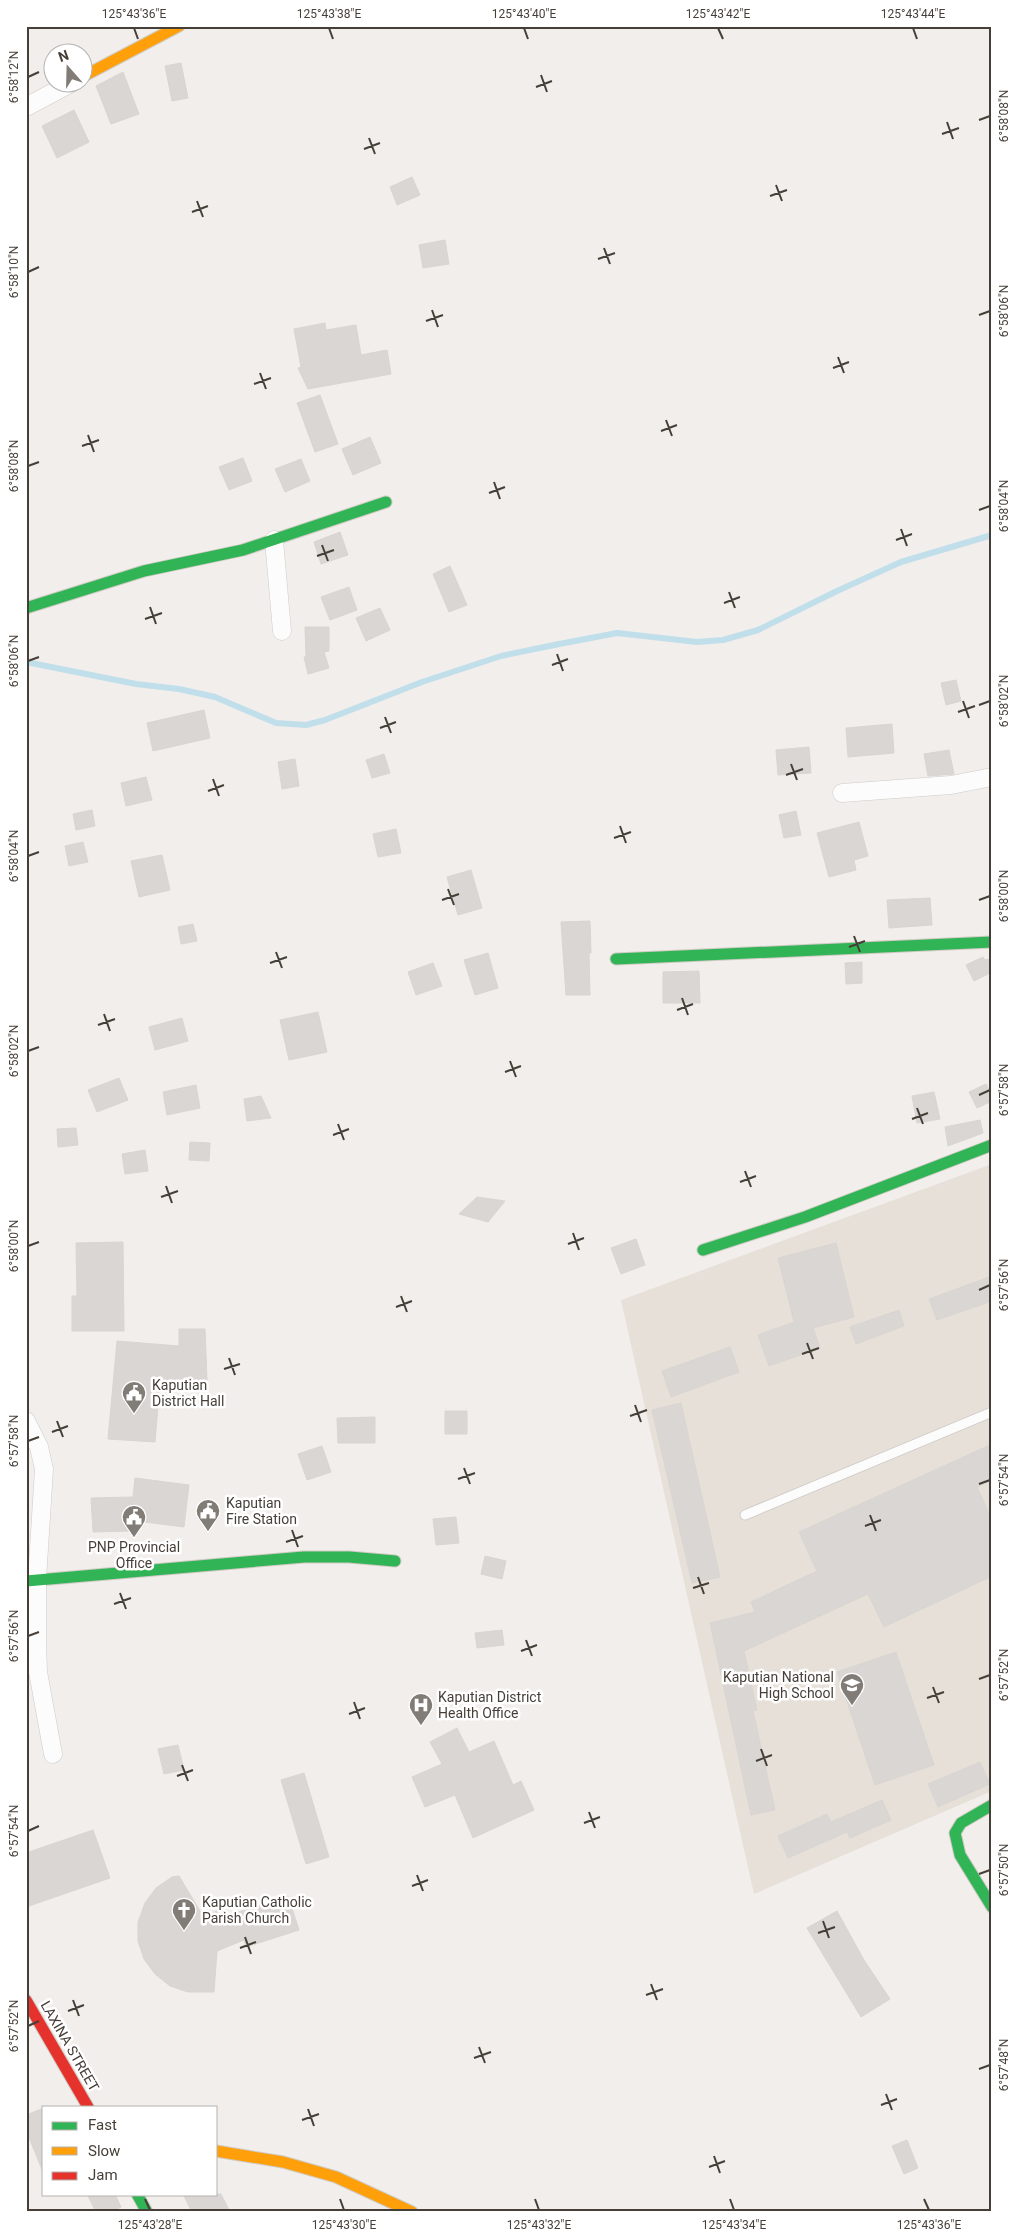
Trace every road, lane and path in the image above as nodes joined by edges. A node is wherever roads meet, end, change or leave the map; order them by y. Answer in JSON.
{"nodes":[{"id":1,"x":179,"y":26,"type":"edge"},
{"id":2,"x":92,"y":72,"type":"edge"},
{"id":3,"x":54,"y":92,"type":"edge"},
{"id":4,"x":26,"y":107,"type":"edge"},
{"id":5,"x":386,"y":502,"type":"dead end"},
{"id":6,"x":274,"y":540,"type":"junction"},
{"id":7,"x":26,"y":608,"type":"edge"},
{"id":8,"x":282,"y":631,"type":"dead end"},
{"id":9,"x":992,"y":777,"type":"edge"},
{"id":10,"x":842,"y":793,"type":"dead end"},
{"id":11,"x":992,"y":942,"type":"edge"},
{"id":12,"x":616,"y":958,"type":"dead end"},
{"id":13,"x":992,"y":1145,"type":"edge"},
{"id":14,"x":703,"y":1250,"type":"dead end"},
{"id":15,"x":992,"y":1412,"type":"edge"},
{"id":16,"x":26,"y":1421,"type":"edge"},
{"id":17,"x":745,"y":1514,"type":"dead end"},
{"id":18,"x":395,"y":1561,"type":"dead end"},
{"id":19,"x":32,"y":1580,"type":"edge"},
{"id":20,"x":53,"y":1754,"type":"dead end"},
{"id":21,"x":992,"y":1805,"type":"edge"},
{"id":22,"x":992,"y":1907,"type":"edge"},
{"id":23,"x":26,"y":2000,"type":"edge"},
{"id":24,"x":87,"y":2106,"type":"edge"},
{"id":25,"x":218,"y":2151,"type":"edge"},
{"id":26,"x":138,"y":2196,"type":"edge"},
{"id":27,"x":147,"y":2212,"type":"edge"},
{"id":28,"x":412,"y":2212,"type":"edge"}],
"edges":[{"from":1,"to":2,"type":"street"},
{"from":3,"to":4,"type":"street"},
{"from":5,"to":6,"type":"street"},
{"from":6,"to":7,"type":"street"},
{"from":6,"to":8,"type":"street"},
{"from":9,"to":10,"type":"street"},
{"from":11,"to":12,"type":"street"},
{"from":13,"to":14,"type":"street"},
{"from":15,"to":17,"type":"lane"},
{"from":16,"to":19,"type":"street"},
{"from":18,"to":19,"type":"street"},
{"from":19,"to":20,"type":"street"},
{"from":21,"to":22,"type":"street"},
{"from":23,"to":24,"type":"street","name":"LAXINA STREET"},
{"from":25,"to":28,"type":"street"},
{"from":26,"to":27,"type":"street"}]}
